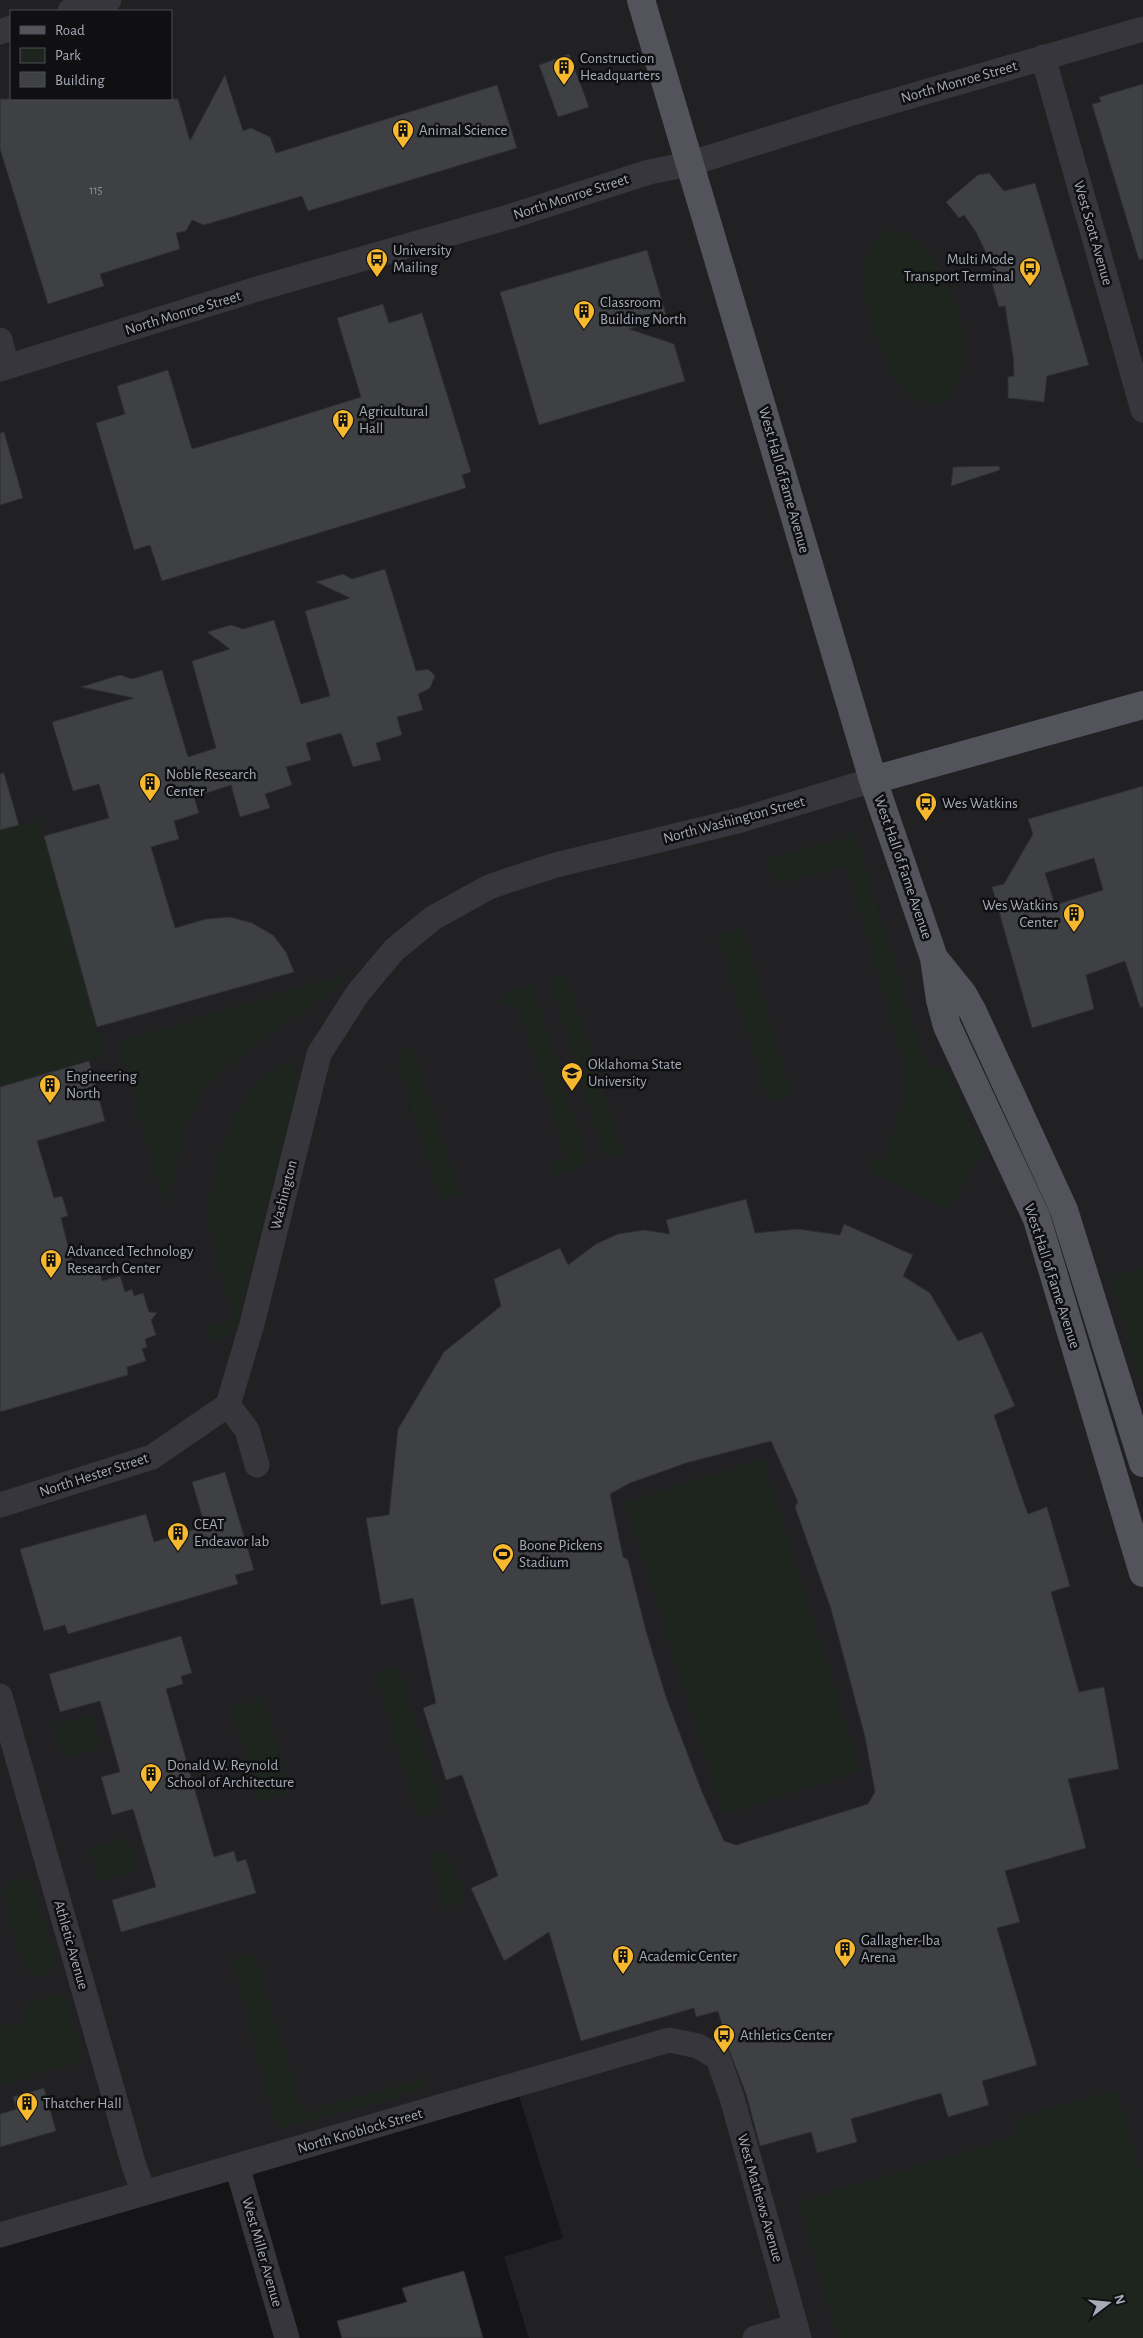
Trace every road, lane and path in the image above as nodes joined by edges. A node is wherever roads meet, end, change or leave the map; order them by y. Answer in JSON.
{"nodes":[{"id":1,"x":109,"y":0,"type":"edge"},
{"id":2,"x":641,"y":0,"type":"edge"},
{"id":3,"x":74,"y":10,"type":"edge"},
{"id":4,"x":1143,"y":29,"type":"edge"},
{"id":5,"x":1044,"y":57,"type":"junction"},
{"id":6,"x":689,"y":164,"type":"junction"},
{"id":7,"x":0,"y":340,"type":"edge"},
{"id":8,"x":4,"y":368,"type":"edge"},
{"id":9,"x":1143,"y":410,"type":"edge"},
{"id":10,"x":1143,"y":705,"type":"edge"},
{"id":11,"x":873,"y":780,"type":"junction"},
{"id":12,"x":934,"y":958,"type":"junction"},
{"id":13,"x":358,"y":993,"type":"joint"},
{"id":14,"x":228,"y":1405,"type":"junction"},
{"id":15,"x":1143,"y":1463,"type":"edge"},
{"id":16,"x":257,"y":1465,"type":"dead end"},
{"id":17,"x":0,"y":1505,"type":"edge"},
{"id":18,"x":1143,"y":1573,"type":"edge"},
{"id":19,"x":0,"y":1696,"type":"edge"},
{"id":20,"x":718,"y":2058,"type":"joint"},
{"id":21,"x":236,"y":2166,"type":"junction"},
{"id":22,"x":144,"y":2193,"type":"junction"},
{"id":23,"x":0,"y":2235,"type":"edge"},
{"id":24,"x":798,"y":2332,"type":"edge"},
{"id":25,"x":286,"y":2338,"type":"edge"},
{"id":26,"x":755,"y":2338,"type":"edge"}],
"edges":[{"from":1,"to":3,"type":"street"},
{"from":2,"to":6,"type":"main road","name":"West Hall of Fame Avenue"},
{"from":4,"to":5,"type":"street","name":"North Monroe Street"},
{"from":5,"to":6,"type":"street","name":"North Monroe Street"},
{"from":5,"to":9,"type":"street","name":"West Scott Avenue"},
{"from":6,"to":8,"type":"street","name":"North Monroe Street"},
{"from":6,"to":11,"type":"main road","name":"West Hall of Fame Avenue"},
{"from":7,"to":8,"type":"street"},
{"from":10,"to":11,"type":"main road","name":"North Washington Street"},
{"from":11,"to":12,"type":"main road","name":"West Hall of Fame Avenue"},
{"from":11,"to":13,"type":"street","name":"North Washington Street"},
{"from":12,"to":15,"type":"main road","name":"West Hall of Fame Avenue"},
{"from":12,"to":18,"type":"main road","name":"West Hall of Fame Avenue"},
{"from":13,"to":14,"type":"street","name":"Washington"},
{"from":14,"to":16,"type":"street"},
{"from":14,"to":17,"type":"street","name":"North Hester Street"},
{"from":19,"to":22,"type":"street","name":"Athletic Avenue"},
{"from":20,"to":21,"type":"street","name":"North Knoblock Street"},
{"from":20,"to":24,"type":"street","name":"West Mathews Avenue"},
{"from":21,"to":22,"type":"street","name":"North Knoblock Street"},
{"from":21,"to":25,"type":"street","name":"West Miller Avenue"},
{"from":22,"to":23,"type":"street","name":"North Knoblock Street"},
{"from":24,"to":26,"type":"street"}]}
